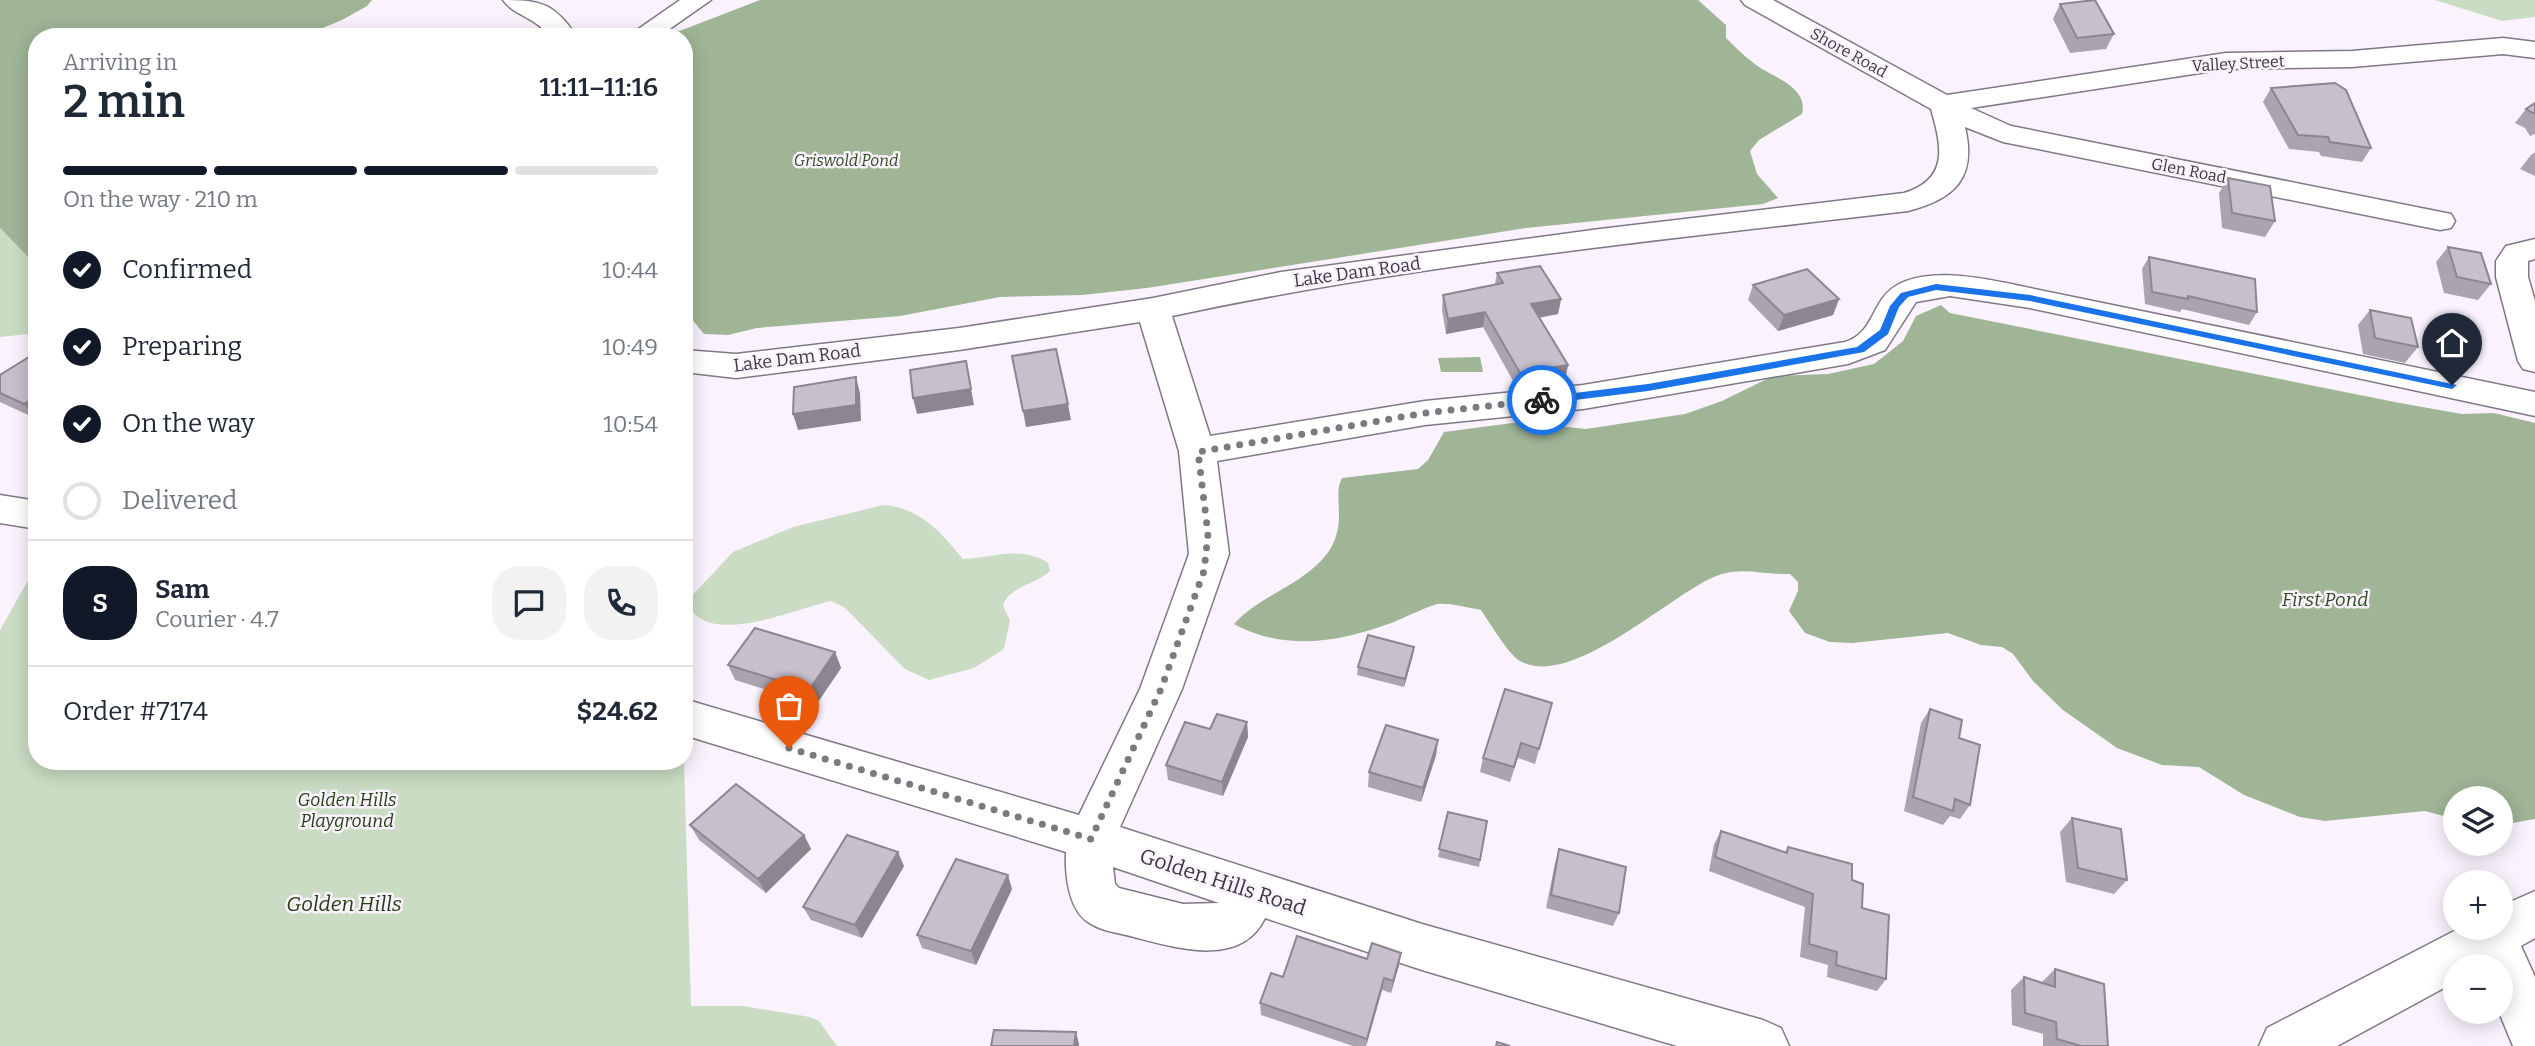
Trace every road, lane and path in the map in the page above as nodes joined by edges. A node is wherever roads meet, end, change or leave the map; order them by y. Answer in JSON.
{"nodes":[{"id":1,"x":516,"y":0,"type":"edge"},
{"id":2,"x":698,"y":0,"type":"edge"},
{"id":3,"x":1754,"y":0,"type":"edge"},
{"id":4,"x":557,"y":28,"type":"edge"},
{"id":5,"x":654,"y":28,"type":"edge"},
{"id":6,"x":2535,"y":50,"type":"edge"},
{"id":7,"x":1944,"y":104,"type":"junction"},
{"id":8,"x":2440,"y":221,"type":"dead end"},
{"id":9,"x":2535,"y":249,"type":"edge"},
{"id":10,"x":1153,"y":309,"type":"junction"},
{"id":11,"x":2535,"y":360,"type":"edge"},
{"id":12,"x":693,"y":362,"type":"edge"},
{"id":13,"x":2535,"y":404,"type":"edge"},
{"id":14,"x":1198,"y":452,"type":"junction"},
{"id":15,"x":0,"y":509,"type":"edge"},
{"id":16,"x":28,"y":514,"type":"edge"},
{"id":17,"x":693,"y":720,"type":"edge"},
{"id":18,"x":1091,"y":839,"type":"junction"},
{"id":19,"x":2535,"y":913,"type":"edge"},
{"id":20,"x":2513,"y":924,"type":"edge"},
{"id":21,"x":2482,"y":940,"type":"edge"},
{"id":22,"x":2495,"y":940,"type":"edge"},
{"id":23,"x":2535,"y":1037,"type":"edge"},
{"id":24,"x":1763,"y":1046,"type":"edge"},
{"id":25,"x":2285,"y":1046,"type":"edge"}],
"edges":[{"from":1,"to":4,"type":"street"},
{"from":2,"to":5,"type":"street"},
{"from":3,"to":7,"type":"street","name":"Shore Road"},
{"from":6,"to":7,"type":"street","name":"Valley Street"},
{"from":7,"to":8,"type":"street","name":"Glen Road"},
{"from":7,"to":10,"type":"street","name":"Lake Dam Road"},
{"from":9,"to":11,"type":"street"},
{"from":10,"to":12,"type":"street","name":"Lake Dam Road"},
{"from":10,"to":14,"type":"street"},
{"from":13,"to":14,"type":"street"},
{"from":14,"to":18,"type":"street"},
{"from":15,"to":16,"type":"street"},
{"from":17,"to":18,"type":"street"},
{"from":18,"to":24,"type":"street","name":"Golden Hills Road"},
{"from":19,"to":20,"type":"street"},
{"from":21,"to":25,"type":"street"},
{"from":22,"to":23,"type":"street"}]}
